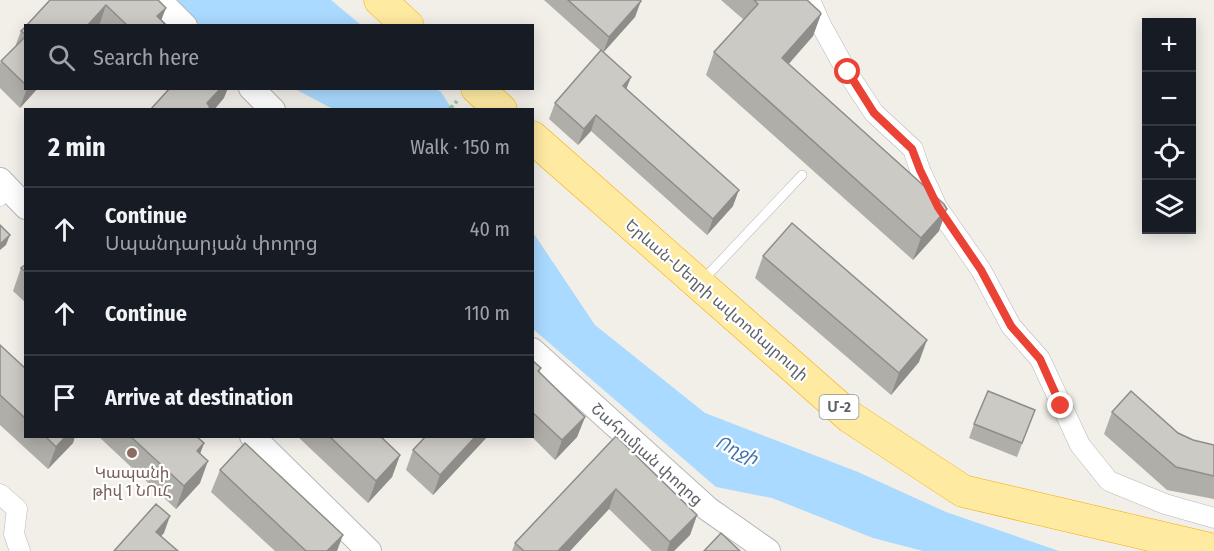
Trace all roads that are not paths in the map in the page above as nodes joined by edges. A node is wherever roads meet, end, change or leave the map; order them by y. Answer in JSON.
{"nodes":[{"id":1,"x":159,"y":0,"type":"edge"},
{"id":2,"x":380,"y":0,"type":"edge"},
{"id":3,"x":810,"y":0,"type":"edge"},
{"id":4,"x":183,"y":24,"type":"edge"},
{"id":5,"x":406,"y":24,"type":"edge"},
{"id":6,"x":253,"y":90,"type":"edge"},
{"id":7,"x":468,"y":94,"type":"edge"},
{"id":8,"x":271,"y":108,"type":"edge"},
{"id":9,"x":497,"y":108,"type":"edge"},
{"id":10,"x":534,"y":139,"type":"edge"},
{"id":11,"x":802,"y":175,"type":"dead end"},
{"id":12,"x":700,"y":284,"type":"junction"},
{"id":13,"x":534,"y":352,"type":"edge"},
{"id":14,"x":254,"y":438,"type":"edge"},
{"id":15,"x":0,"y":494,"type":"edge"},
{"id":16,"x":1214,"y":518,"type":"edge"},
{"id":17,"x":1214,"y":550,"type":"edge"},
{"id":18,"x":20,"y":551,"type":"edge"},
{"id":19,"x":369,"y":551,"type":"edge"},
{"id":20,"x":768,"y":551,"type":"edge"}],
"edges":[{"from":1,"to":4,"type":"street"},
{"from":2,"to":5,"type":"highway"},
{"from":3,"to":16,"type":"street"},
{"from":6,"to":8,"type":"street"},
{"from":7,"to":9,"type":"highway"},
{"from":10,"to":12,"type":"highway","name":"Երևան-Մեղրի ավտոմայրուղի","number":"Մ-2"},
{"from":11,"to":12,"type":"lane"},
{"from":12,"to":17,"type":"highway","name":"Երևան-Մեղրի ավտոմայրուղի","number":"Մ-2"},
{"from":13,"to":20,"type":"street","name":"Շահումյան փողոց"},
{"from":14,"to":19,"type":"street"},
{"from":15,"to":18,"type":"street"}]}
